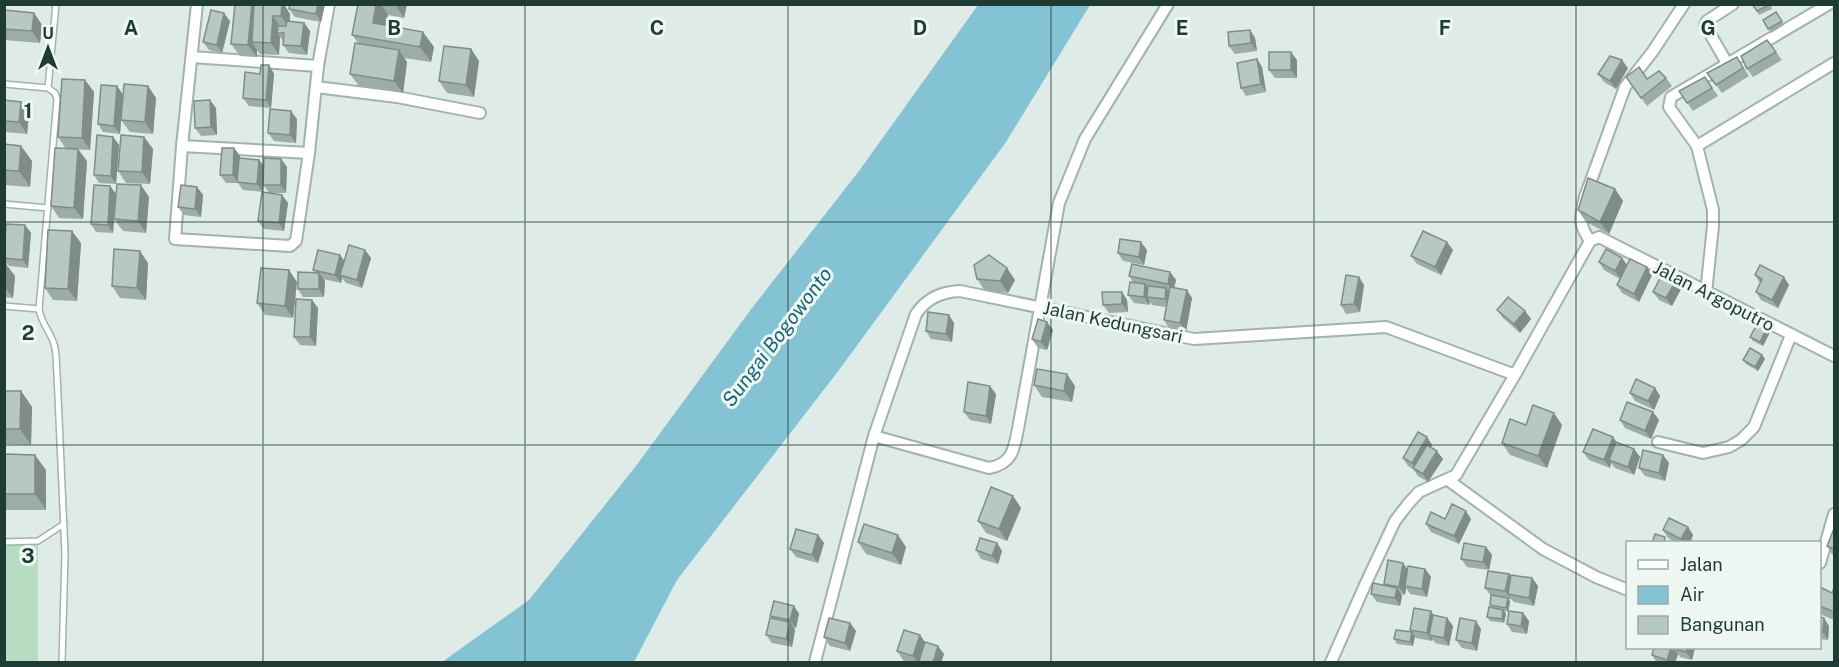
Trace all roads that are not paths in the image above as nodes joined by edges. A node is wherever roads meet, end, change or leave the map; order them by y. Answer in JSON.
{"nodes":[{"id":1,"x":56,"y":4,"type":"edge"},
{"id":2,"x":197,"y":4,"type":"edge"},
{"id":3,"x":328,"y":4,"type":"edge"},
{"id":4,"x":1168,"y":4,"type":"edge"},
{"id":5,"x":1684,"y":4,"type":"edge"},
{"id":6,"x":1733,"y":4,"type":"edge"},
{"id":7,"x":1829,"y":4,"type":"edge"},
{"id":8,"x":192,"y":57,"type":"junction"},
{"id":9,"x":1834,"y":63,"type":"edge"},
{"id":10,"x":1728,"y":65,"type":"junction"},
{"id":11,"x":318,"y":66,"type":"junction"},
{"id":12,"x":4,"y":84,"type":"edge"},
{"id":13,"x":316,"y":87,"type":"junction"},
{"id":14,"x":48,"y":88,"type":"junction"},
{"id":15,"x":480,"y":113,"type":"dead end"},
{"id":16,"x":182,"y":146,"type":"junction"},
{"id":17,"x":1697,"y":146,"type":"junction"},
{"id":18,"x":309,"y":153,"type":"junction"},
{"id":19,"x":4,"y":204,"type":"edge"},
{"id":20,"x":48,"y":208,"type":"junction"},
{"id":21,"x":1592,"y":239,"type":"junction"},
{"id":22,"x":1706,"y":293,"type":"junction"},
{"id":23,"x":4,"y":306,"type":"edge"},
{"id":24,"x":1039,"y":307,"type":"junction"},
{"id":25,"x":39,"y":309,"type":"junction"},
{"id":26,"x":1791,"y":335,"type":"junction"},
{"id":27,"x":1834,"y":356,"type":"edge"},
{"id":28,"x":1516,"y":373,"type":"junction"},
{"id":29,"x":874,"y":436,"type":"junction"},
{"id":30,"x":1658,"y":442,"type":"dead end"},
{"id":31,"x":1448,"y":480,"type":"junction"},
{"id":32,"x":1834,"y":514,"type":"edge"},
{"id":33,"x":64,"y":524,"type":"junction"},
{"id":34,"x":4,"y":543,"type":"edge"},
{"id":35,"x":1821,"y":560,"type":"edge"},
{"id":36,"x":1626,"y":589,"type":"edge"},
{"id":37,"x":63,"y":663,"type":"edge"},
{"id":38,"x":815,"y":663,"type":"edge"},
{"id":39,"x":1331,"y":663,"type":"edge"}],
"edges":[{"from":1,"to":14,"type":"lane"},
{"from":2,"to":8,"type":"street"},
{"from":3,"to":11,"type":"street"},
{"from":4,"to":24,"type":"street"},
{"from":5,"to":21,"type":"street"},
{"from":6,"to":10,"type":"street"},
{"from":7,"to":10,"type":"street"},
{"from":8,"to":11,"type":"street"},
{"from":8,"to":16,"type":"street"},
{"from":9,"to":17,"type":"street"},
{"from":10,"to":17,"type":"street"},
{"from":11,"to":13,"type":"street"},
{"from":12,"to":14,"type":"lane"},
{"from":13,"to":15,"type":"street"},
{"from":13,"to":18,"type":"street"},
{"from":14,"to":20,"type":"lane"},
{"from":16,"to":18,"type":"street"},
{"from":16,"to":18,"type":"street"},
{"from":17,"to":22,"type":"street"},
{"from":19,"to":20,"type":"lane"},
{"from":20,"to":25,"type":"lane"},
{"from":21,"to":22,"type":"street","name":"Jalan Argoputro"},
{"from":21,"to":28,"type":"street"},
{"from":22,"to":26,"type":"street","name":"Jalan Argoputro"},
{"from":23,"to":25,"type":"lane"},
{"from":24,"to":28,"type":"street","name":"Jalan Kedungsari"},
{"from":24,"to":29,"type":"street","name":"Jalan Kedungsari"},
{"from":24,"to":29,"type":"street"},
{"from":25,"to":33,"type":"lane"},
{"from":26,"to":27,"type":"street","name":"Jalan Argoputro"},
{"from":26,"to":30,"type":"street"},
{"from":28,"to":31,"type":"street"},
{"from":29,"to":38,"type":"street","name":"Jalan Kedungsari"},
{"from":31,"to":36,"type":"street"},
{"from":31,"to":39,"type":"street"},
{"from":32,"to":35,"type":"street"},
{"from":33,"to":34,"type":"lane"},
{"from":33,"to":37,"type":"lane"}]}
